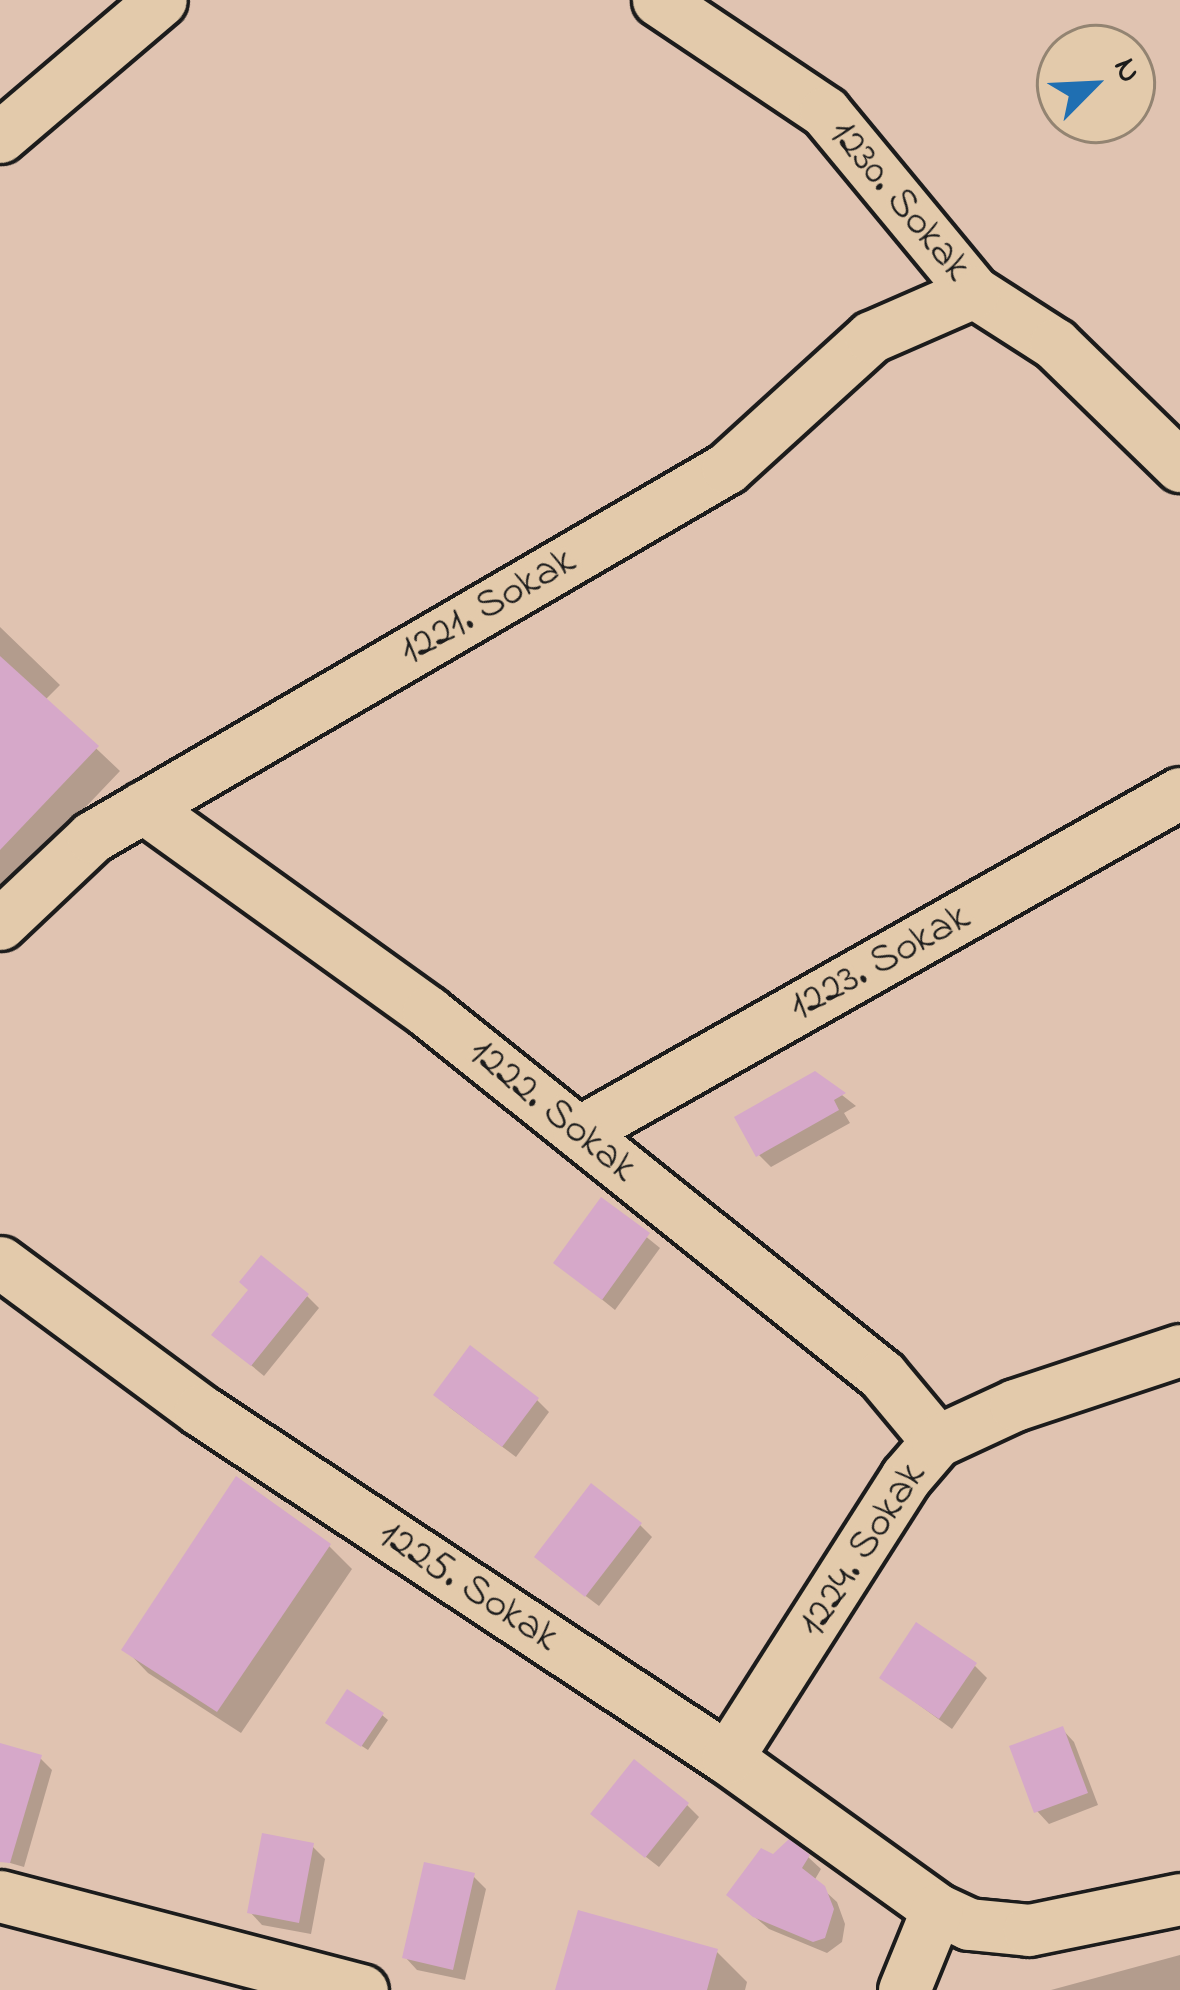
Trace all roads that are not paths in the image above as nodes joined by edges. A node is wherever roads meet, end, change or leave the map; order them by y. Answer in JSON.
{"nodes":[{"id":1,"x":161,"y":0,"type":"edge"},
{"id":2,"x":658,"y":0,"type":"edge"},
{"id":3,"x":0,"y":137,"type":"edge"},
{"id":4,"x":974,"y":292,"type":"junction"},
{"id":5,"x":1180,"y":466,"type":"edge"},
{"id":6,"x":1180,"y":793,"type":"edge"},
{"id":7,"x":143,"y":807,"type":"junction"},
{"id":8,"x":0,"y":924,"type":"edge"},
{"id":9,"x":579,"y":1132,"type":"junction"},
{"id":10,"x":0,"y":1262,"type":"edge"},
{"id":11,"x":1180,"y":1350,"type":"edge"},
{"id":12,"x":938,"y":1441,"type":"junction"},
{"id":13,"x":728,"y":1758,"type":"junction"},
{"id":14,"x":0,"y":1896,"type":"edge"},
{"id":15,"x":1180,"y":1899,"type":"edge"},
{"id":16,"x":938,"y":1909,"type":"junction"},
{"id":17,"x":362,"y":1990,"type":"edge"},
{"id":18,"x":904,"y":1990,"type":"edge"}],
"edges":[{"from":1,"to":3,"type":"street"},
{"from":2,"to":4,"type":"street","name":"1230. Sokak"},
{"from":4,"to":5,"type":"street","name":"1230. Sokak"},
{"from":4,"to":7,"type":"street","name":"1221. Sokak"},
{"from":6,"to":9,"type":"street","name":"1223. Sokak"},
{"from":7,"to":8,"type":"street","name":"1221. Sokak"},
{"from":7,"to":9,"type":"street","name":"1222. Sokak"},
{"from":9,"to":12,"type":"street","name":"1222. Sokak"},
{"from":10,"to":13,"type":"street","name":"1225. Sokak"},
{"from":11,"to":12,"type":"street","name":"1224. Sokak"},
{"from":12,"to":13,"type":"street","name":"1224. Sokak"},
{"from":13,"to":16,"type":"street","name":"1225. Sokak"},
{"from":14,"to":17,"type":"street"},
{"from":15,"to":16,"type":"street","name":"1225. Sokak"},
{"from":16,"to":18,"type":"street"}]}
